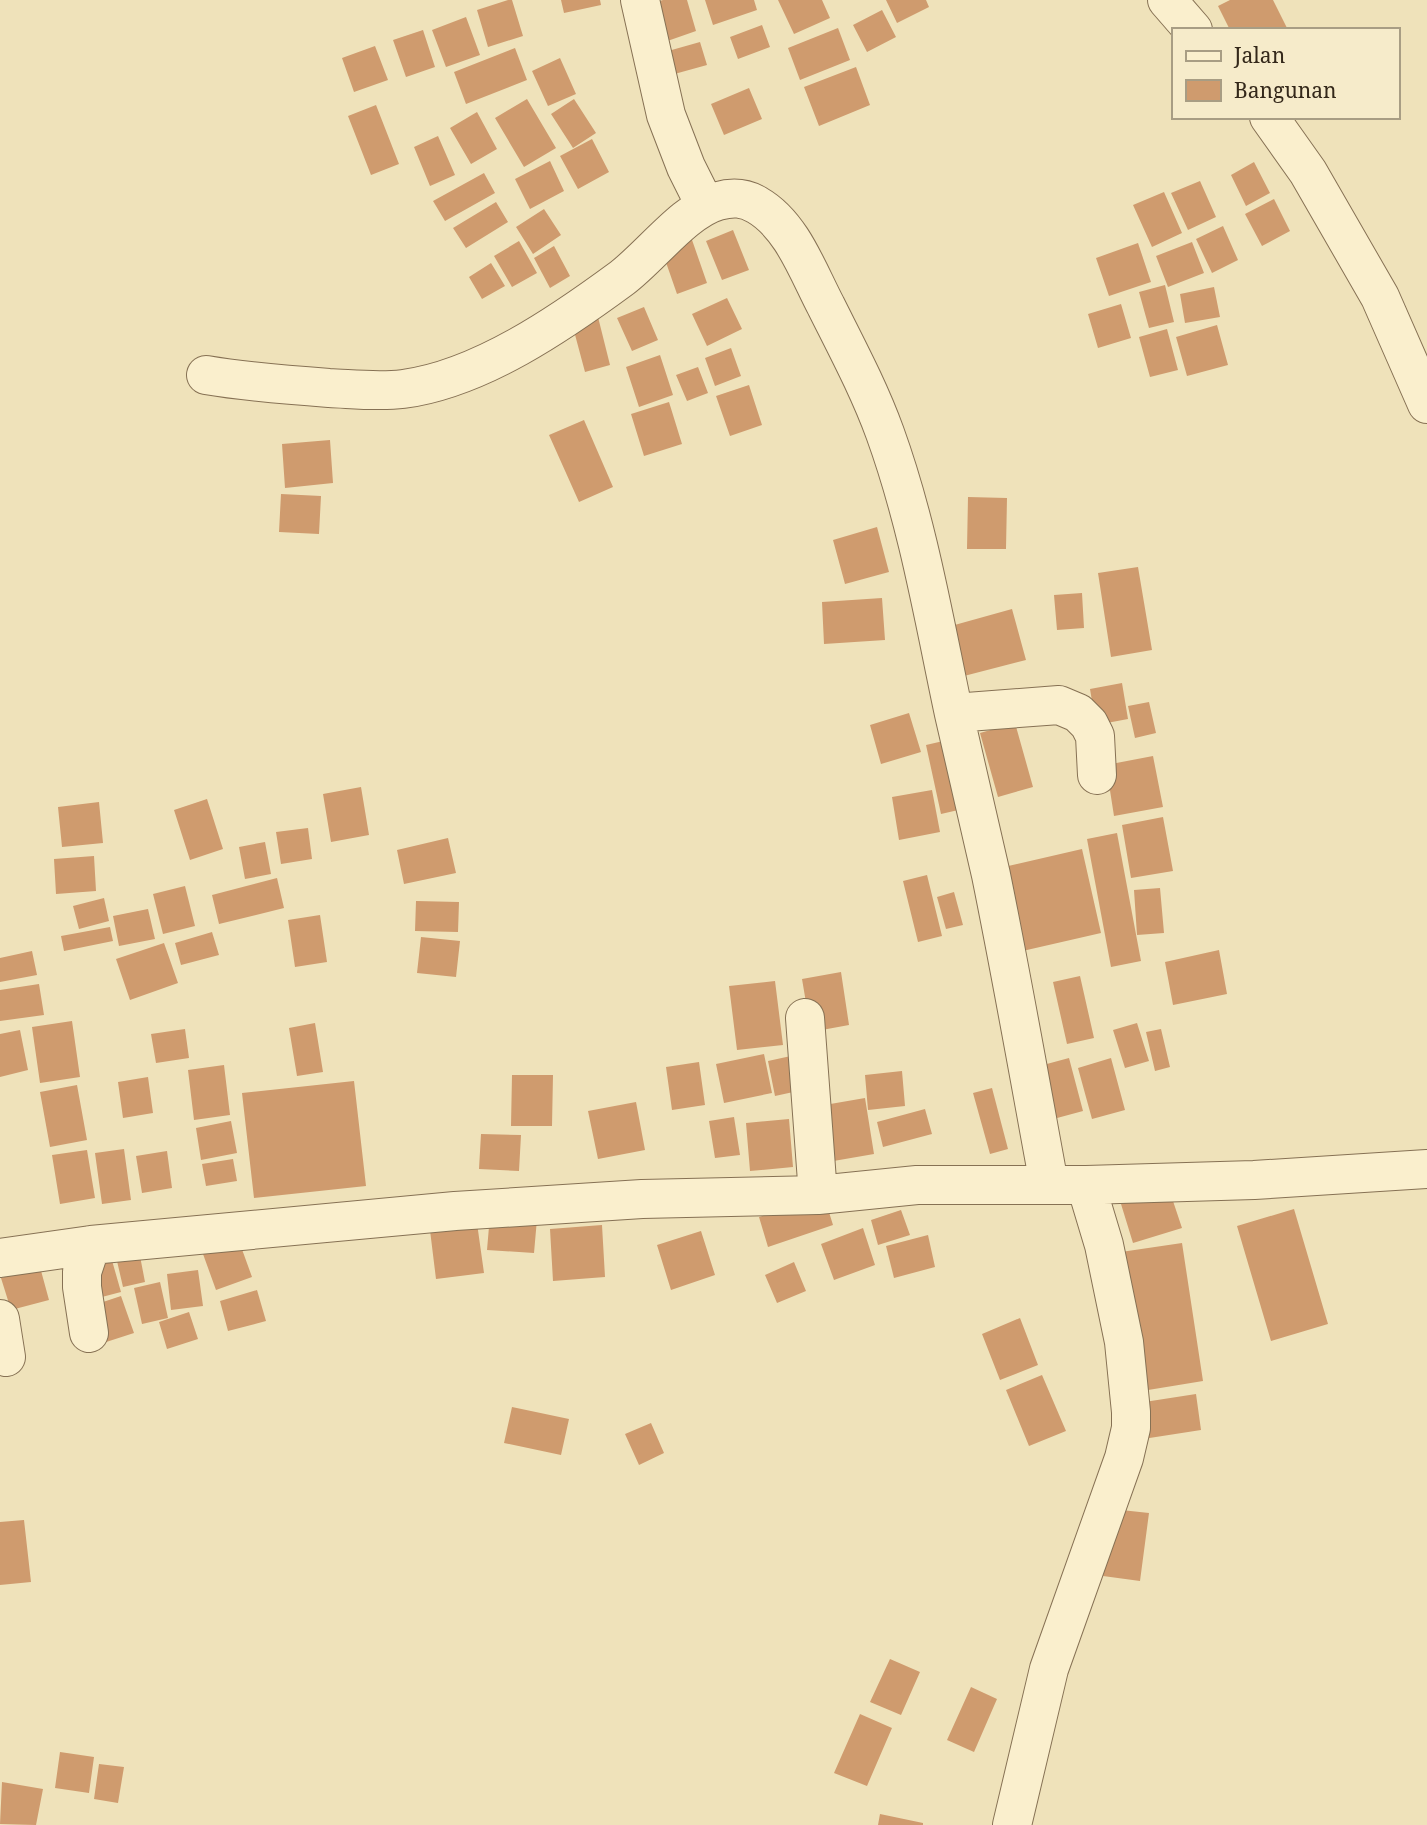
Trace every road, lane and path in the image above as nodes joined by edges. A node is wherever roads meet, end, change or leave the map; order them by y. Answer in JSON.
{"nodes":[{"id":1,"x":640,"y":0,"type":"edge"},
{"id":2,"x":1167,"y":0,"type":"edge"},
{"id":3,"x":1190,"y":28,"type":"edge"},
{"id":4,"x":1270,"y":119,"type":"edge"},
{"id":5,"x":705,"y":205,"type":"junction"},
{"id":6,"x":206,"y":375,"type":"dead end"},
{"id":7,"x":1427,"y":404,"type":"edge"},
{"id":8,"x":954,"y":713,"type":"junction"},
{"id":9,"x":1097,"y":775,"type":"dead end"},
{"id":10,"x":805,"y":1018,"type":"dead end"},
{"id":11,"x":1427,"y":1169,"type":"edge"},
{"id":12,"x":1068,"y":1184,"type":"junction"},
{"id":13,"x":818,"y":1195,"type":"junction"},
{"id":14,"x":91,"y":1245,"type":"junction"},
{"id":15,"x":0,"y":1258,"type":"edge"},
{"id":16,"x":0,"y":1319,"type":"edge"},
{"id":17,"x":89,"y":1333,"type":"dead end"},
{"id":18,"x":6,"y":1357,"type":"dead end"},
{"id":19,"x":1012,"y":1825,"type":"edge"}],
"edges":[{"from":1,"to":5,"type":"street"},
{"from":2,"to":3,"type":"street"},
{"from":4,"to":7,"type":"street"},
{"from":5,"to":6,"type":"street"},
{"from":5,"to":8,"type":"street"},
{"from":8,"to":9,"type":"street"},
{"from":8,"to":12,"type":"street"},
{"from":10,"to":13,"type":"street"},
{"from":11,"to":12,"type":"street"},
{"from":12,"to":13,"type":"street"},
{"from":12,"to":19,"type":"street"},
{"from":13,"to":14,"type":"street"},
{"from":14,"to":15,"type":"street"},
{"from":14,"to":17,"type":"street"},
{"from":16,"to":18,"type":"street"}]}
